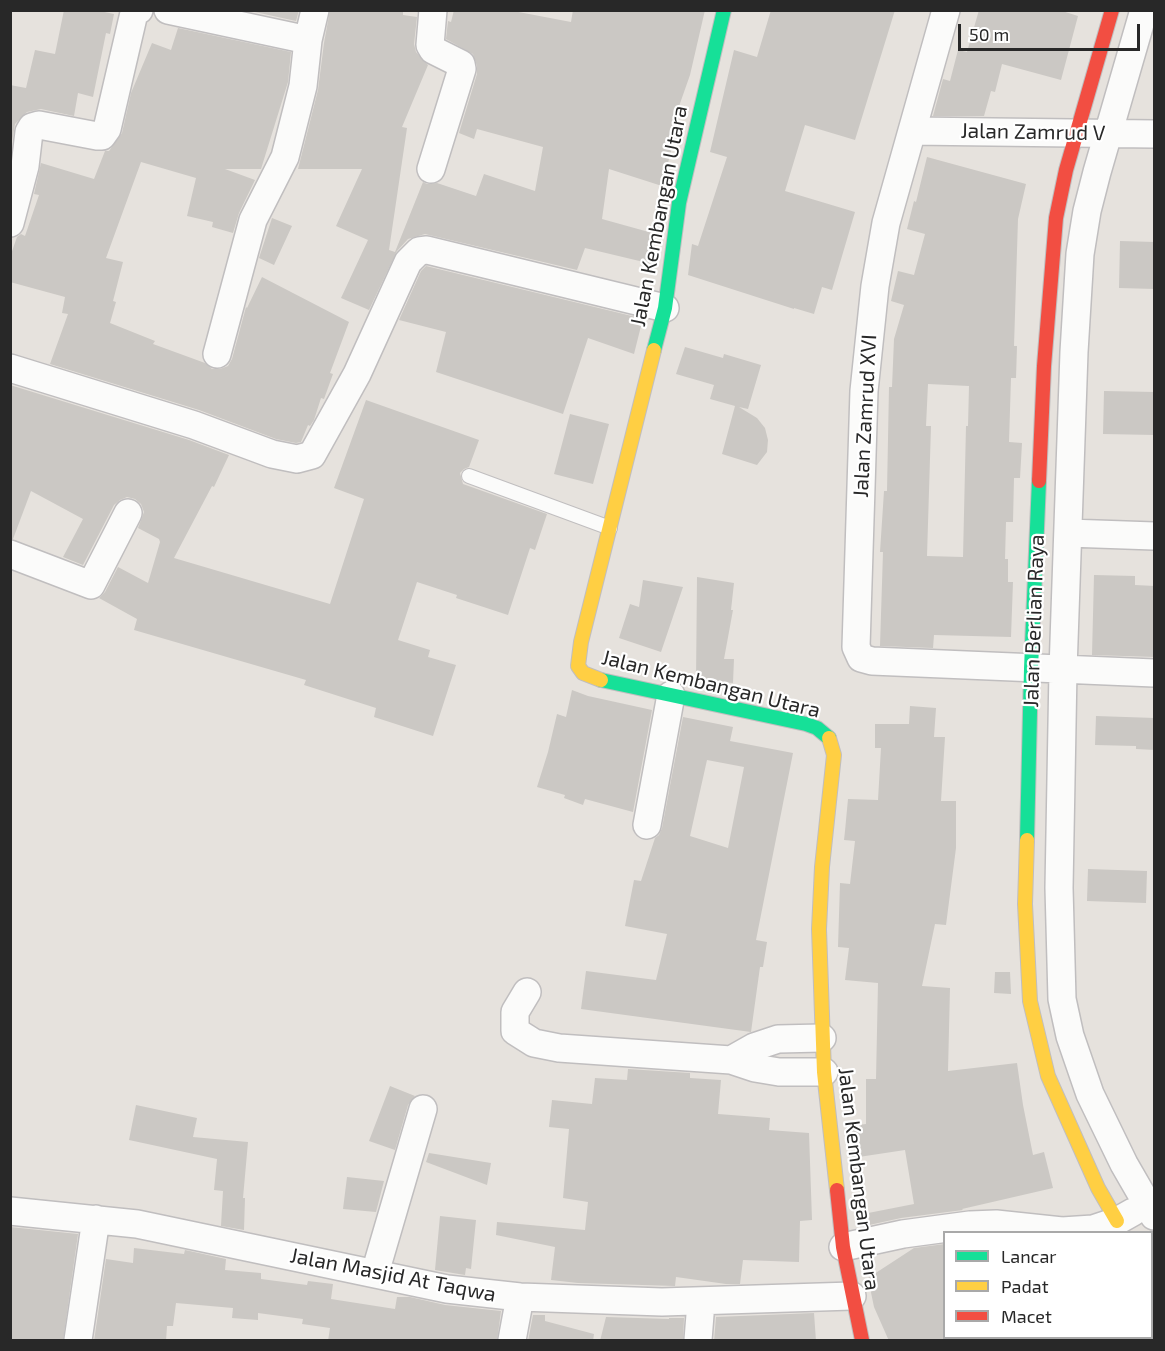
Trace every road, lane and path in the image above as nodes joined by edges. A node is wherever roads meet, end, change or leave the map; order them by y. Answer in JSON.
{"nodes":[{"id":1,"x":139,"y":10,"type":"edge"},
{"id":2,"x":168,"y":10,"type":"edge"},
{"id":3,"x":315,"y":10,"type":"edge"},
{"id":4,"x":433,"y":10,"type":"edge"},
{"id":5,"x":724,"y":10,"type":"edge"},
{"id":6,"x":946,"y":10,"type":"edge"},
{"id":7,"x":1112,"y":10,"type":"edge"},
{"id":8,"x":1144,"y":10,"type":"edge"},
{"id":9,"x":308,"y":40,"type":"junction"},
{"id":10,"x":912,"y":130,"type":"junction"},
{"id":11,"x":1076,"y":132,"type":"junction"},
{"id":12,"x":1108,"y":133,"type":"junction"},
{"id":13,"x":1155,"y":134,"type":"edge"},
{"id":14,"x":430,"y":169,"type":"dead end"},
{"id":15,"x":10,"y":223,"type":"edge"},
{"id":16,"x":665,"y":308,"type":"junction"},
{"id":17,"x":217,"y":354,"type":"dead end"},
{"id":18,"x":10,"y":368,"type":"edge"},
{"id":19,"x":469,"y":476,"type":"dead end"},
{"id":20,"x":128,"y":513,"type":"dead end"},
{"id":21,"x":610,"y":528,"type":"junction"},
{"id":22,"x":1068,"y":533,"type":"junction"},
{"id":23,"x":1155,"y":536,"type":"edge"},
{"id":24,"x":10,"y":554,"type":"edge"},
{"id":25,"x":1031,"y":669,"type":"junction"},
{"id":26,"x":1063,"y":670,"type":"junction"},
{"id":27,"x":1155,"y":673,"type":"edge"},
{"id":28,"x":671,"y":695,"type":"junction"},
{"id":29,"x":647,"y":825,"type":"dead end"},
{"id":30,"x":527,"y":992,"type":"dead end"},
{"id":31,"x":1062,"y":999,"type":"junction"},
{"id":32,"x":1030,"y":1001,"type":"junction"},
{"id":33,"x":822,"y":1038,"type":"junction"},
{"id":34,"x":732,"y":1060,"type":"junction"},
{"id":35,"x":824,"y":1072,"type":"junction"},
{"id":36,"x":423,"y":1109,"type":"dead end"},
{"id":37,"x":1152,"y":1206,"type":"edge"},
{"id":38,"x":10,"y":1211,"type":"edge"},
{"id":39,"x":96,"y":1219,"type":"junction"},
{"id":40,"x":1121,"y":1227,"type":"edge"},
{"id":41,"x":843,"y":1247,"type":"junction"},
{"id":42,"x":375,"y":1273,"type":"junction"},
{"id":43,"x":852,"y":1296,"type":"junction"},
{"id":44,"x":520,"y":1297,"type":"junction"},
{"id":45,"x":701,"y":1302,"type":"junction"},
{"id":46,"x":78,"y":1341,"type":"edge"},
{"id":47,"x":512,"y":1341,"type":"edge"},
{"id":48,"x":698,"y":1341,"type":"edge"},
{"id":49,"x":862,"y":1341,"type":"edge"}],
"edges":[{"from":1,"to":15,"type":"street"},
{"from":2,"to":9,"type":"street"},
{"from":3,"to":9,"type":"street"},
{"from":4,"to":14,"type":"street"},
{"from":5,"to":16,"type":"street","name":"Jalan Kembangan Utara"},
{"from":6,"to":10,"type":"street","name":"Jalan Zamrud XVI"},
{"from":7,"to":11,"type":"street","name":"Jalan Berlian Raya"},
{"from":8,"to":12,"type":"street","name":"Jalan Berlian Raya"},
{"from":9,"to":17,"type":"street"},
{"from":10,"to":11,"type":"street","name":"Jalan Zamrud V"},
{"from":10,"to":25,"type":"street","name":"Jalan Zamrud XVI"},
{"from":11,"to":12,"type":"street","name":"Jalan Zamrud V"},
{"from":11,"to":25,"type":"street","name":"Jalan Berlian Raya"},
{"from":12,"to":13,"type":"street","name":"Jalan Zamrud V"},
{"from":12,"to":22,"type":"street","name":"Jalan Berlian Raya"},
{"from":16,"to":18,"type":"street"},
{"from":16,"to":21,"type":"street","name":"Jalan Kembangan Utara"},
{"from":19,"to":21,"type":"lane"},
{"from":20,"to":24,"type":"street"},
{"from":21,"to":28,"type":"street","name":"Jalan Kembangan Utara"},
{"from":22,"to":23,"type":"street"},
{"from":22,"to":26,"type":"street","name":"Jalan Berlian Raya"},
{"from":25,"to":26,"type":"street","name":"Jalan Zamrud XVI"},
{"from":25,"to":32,"type":"street","name":"Jalan Berlian Raya"},
{"from":26,"to":27,"type":"street","name":"Jalan Zamrud XVI"},
{"from":26,"to":31,"type":"street","name":"Jalan Berlian Raya"},
{"from":28,"to":29,"type":"street"},
{"from":28,"to":33,"type":"street","name":"Jalan Kembangan Utara"},
{"from":30,"to":34,"type":"street"},
{"from":31,"to":32,"type":"street"},
{"from":31,"to":37,"type":"street","name":"Jalan Berlian Raya"},
{"from":32,"to":40,"type":"street","name":"Jalan Berlian Raya"},
{"from":33,"to":34,"type":"street"},
{"from":33,"to":35,"type":"street","name":"Jalan Kembangan Utara"},
{"from":34,"to":35,"type":"street"},
{"from":35,"to":41,"type":"street","name":"Jalan Kembangan Utara"},
{"from":36,"to":42,"type":"street"},
{"from":37,"to":40,"type":"street"},
{"from":38,"to":39,"type":"street","name":"Jalan Masjid At Taqwa"},
{"from":39,"to":42,"type":"street","name":"Jalan Masjid At Taqwa"},
{"from":39,"to":46,"type":"street"},
{"from":40,"to":41,"type":"street"},
{"from":41,"to":43,"type":"street","name":"Jalan Kembangan Utara"},
{"from":42,"to":44,"type":"street","name":"Jalan Masjid At Taqwa"},
{"from":43,"to":45,"type":"street","name":"Jalan Masjid At Taqwa"},
{"from":43,"to":49,"type":"street","name":"Jalan Kembangan Utara"},
{"from":44,"to":45,"type":"street","name":"Jalan Masjid At Taqwa"},
{"from":44,"to":47,"type":"street"},
{"from":45,"to":48,"type":"street"}]}
